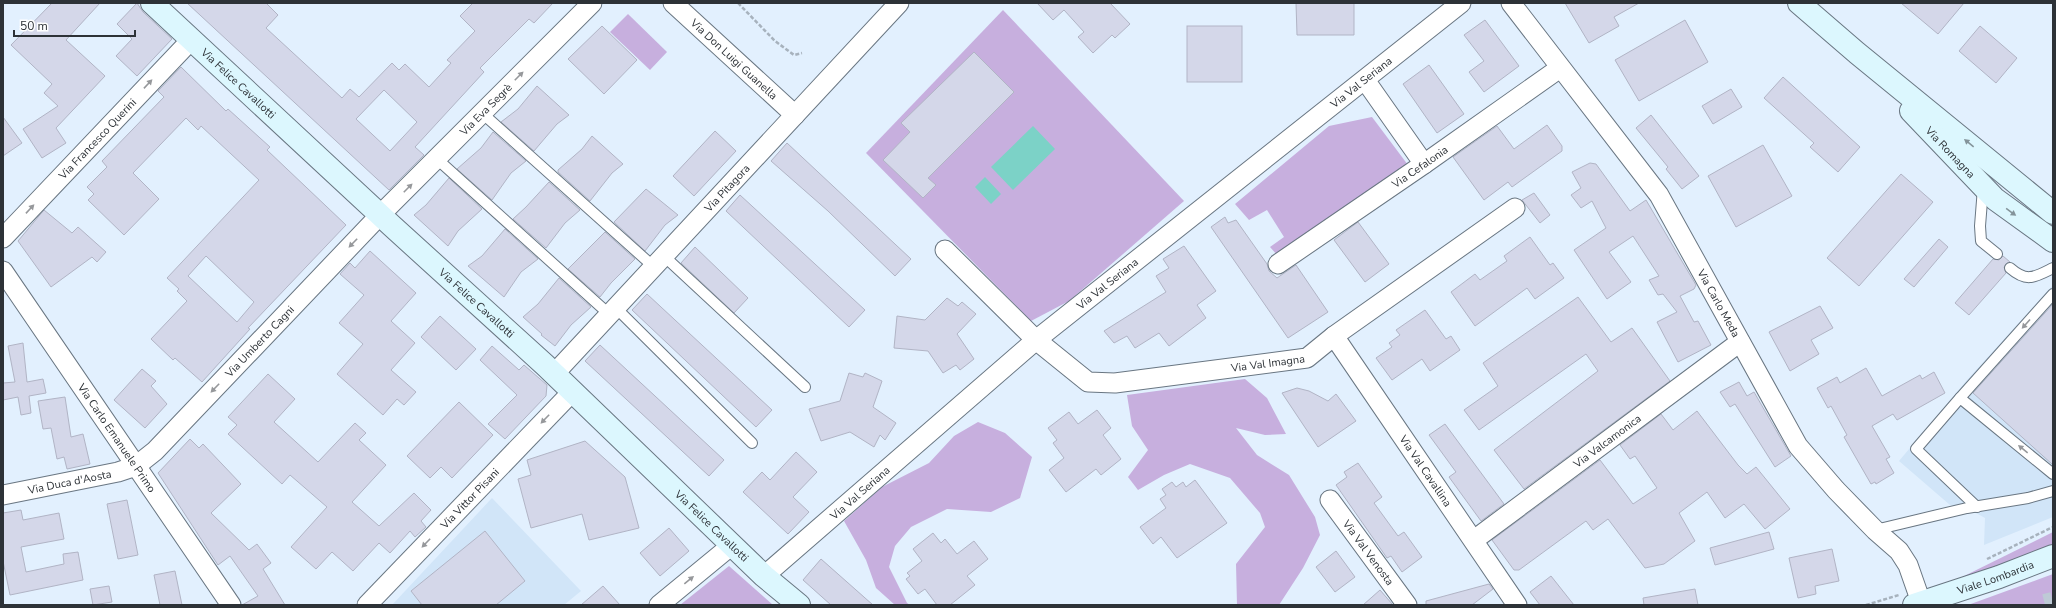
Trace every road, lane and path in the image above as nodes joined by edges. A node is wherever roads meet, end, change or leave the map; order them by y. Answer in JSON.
{"nodes":[{"id":1,"x":592,"y":3,"type":"edge"},
{"id":2,"x":673,"y":3,"type":"edge"},
{"id":3,"x":738,"y":3,"type":"edge"},
{"id":4,"x":899,"y":3,"type":"edge"},
{"id":5,"x":1461,"y":3,"type":"edge"},
{"id":6,"x":1510,"y":3,"type":"edge"},
{"id":7,"x":1801,"y":4,"type":"edge"},
{"id":8,"x":159,"y":5,"type":"edge"},
{"id":9,"x":192,"y":39,"type":"junction"},
{"id":10,"x":802,"y":53,"type":"dead end"},
{"id":11,"x":1857,"y":53,"type":"junction"},
{"id":12,"x":1560,"y":68,"type":"junction"},
{"id":13,"x":1365,"y":80,"type":"junction"},
{"id":14,"x":482,"y":113,"type":"junction"},
{"id":15,"x":795,"y":115,"type":"junction"},
{"id":16,"x":437,"y":159,"type":"junction"},
{"id":17,"x":1994,"y":163,"type":"junction"},
{"id":18,"x":1424,"y":164,"type":"junction"},
{"id":19,"x":1979,"y":183,"type":"junction"},
{"id":20,"x":1515,"y":208,"type":"dead end"},
{"id":21,"x":2053,"y":213,"type":"edge"},
{"id":22,"x":380,"y":215,"type":"junction"},
{"id":23,"x":3,"y":238,"type":"edge"},
{"id":24,"x":2053,"y":241,"type":"edge"},
{"id":25,"x":945,"y":250,"type":"dead end"},
{"id":26,"x":1997,"y":254,"type":"dead end"},
{"id":27,"x":659,"y":261,"type":"junction"},
{"id":28,"x":1278,"y":264,"type":"dead end"},
{"id":29,"x":2010,"y":268,"type":"dead end"},
{"id":30,"x":2053,"y":268,"type":"edge"},
{"id":31,"x":3,"y":271,"type":"edge"},
{"id":32,"x":2053,"y":295,"type":"edge"},
{"id":33,"x":613,"y":311,"type":"junction"},
{"id":34,"x":1334,"y":336,"type":"junction"},
{"id":35,"x":1036,"y":340,"type":"junction"},
{"id":36,"x":1740,"y":342,"type":"junction"},
{"id":37,"x":554,"y":374,"type":"junction"},
{"id":38,"x":805,"y":387,"type":"dead end"},
{"id":39,"x":572,"y":391,"type":"junction"},
{"id":40,"x":1960,"y":398,"type":"junction"},
{"id":41,"x":752,"y":443,"type":"dead end"},
{"id":42,"x":136,"y":466,"type":"junction"},
{"id":43,"x":2053,"y":474,"type":"edge"},
{"id":44,"x":2053,"y":491,"type":"edge"},
{"id":45,"x":3,"y":495,"type":"edge"},
{"id":46,"x":1330,"y":500,"type":"dead end"},
{"id":47,"x":1977,"y":507,"type":"junction"},
{"id":48,"x":1875,"y":530,"type":"junction"},
{"id":49,"x":1474,"y":540,"type":"junction"},
{"id":50,"x":732,"y":545,"type":"junction"},
{"id":51,"x":2053,"y":556,"type":"edge"},
{"id":52,"x":764,"y":576,"type":"junction"},
{"id":53,"x":1919,"y":604,"type":"edge"},
{"id":54,"x":231,"y":605,"type":"edge"},
{"id":55,"x":367,"y":605,"type":"edge"},
{"id":56,"x":659,"y":605,"type":"edge"},
{"id":57,"x":799,"y":605,"type":"edge"},
{"id":58,"x":1407,"y":605,"type":"edge"},
{"id":59,"x":1517,"y":605,"type":"edge"}],
"edges":[{"from":14,"to":1,"type":"street","name":"Via Eva Segrè","one_way":true},
{"from":2,"to":15,"type":"street","name":"Via Don Luigi Guanella"},
{"from":3,"to":10,"type":"path"},
{"from":4,"to":15,"type":"street","name":"Via Pitagora"},
{"from":5,"to":13,"type":"street","name":"Via Val Seriana"},
{"from":6,"to":12,"type":"street","name":"Via Carlo Meda"},
{"from":7,"to":11,"type":"street","name":"Via Romagna"},
{"from":8,"to":9,"type":"street","name":"Via Felice Cavallotti"},
{"from":9,"to":22,"type":"street","name":"Via Felice Cavallotti"},
{"from":23,"to":9,"type":"street","name":"Via Francesco Querini","one_way":true},
{"from":17,"to":11,"type":"street","name":"Via Romagna","one_way":true},
{"from":11,"to":19,"type":"street","name":"Via Romagna"},
{"from":12,"to":18,"type":"street","name":"Via Cefalonia"},
{"from":12,"to":36,"type":"street","name":"Via Carlo Meda"},
{"from":13,"to":18,"type":"street"},
{"from":13,"to":35,"type":"street","name":"Via Val Seriana"},
{"from":14,"to":16,"type":"street","name":"Via Eva Segrè"},
{"from":14,"to":27,"type":"lane"},
{"from":15,"to":27,"type":"street","name":"Via Pitagora"},
{"from":22,"to":16,"type":"street","name":"Via Eva Segrè","one_way":true},
{"from":16,"to":33,"type":"lane"},
{"from":17,"to":19,"type":"street"},
{"from":17,"to":21,"type":"street","name":"Via Romagna"},
{"from":18,"to":28,"type":"street","name":"Via Cefalonia"},
{"from":19,"to":24,"type":"street","name":"Via Romagna","one_way":true},
{"from":19,"to":26,"type":"lane"},
{"from":20,"to":34,"type":"street","name":"Via Val Imagna"},
{"from":22,"to":37,"type":"street","name":"Via Felice Cavallotti"},
{"from":22,"to":42,"type":"street","name":"Via Umberto Cagni","one_way":true},
{"from":25,"to":35,"type":"street","name":"Via Val Imagna"},
{"from":27,"to":33,"type":"street","name":"Via Pitagora"},
{"from":27,"to":38,"type":"lane"},
{"from":29,"to":30,"type":"lane"},
{"from":31,"to":42,"type":"street","name":"Via Carlo Emanuele Primo"},
{"from":32,"to":40,"type":"lane","one_way":true},
{"from":33,"to":37,"type":"street","name":"Via Pitagora"},
{"from":33,"to":41,"type":"lane"},
{"from":34,"to":35,"type":"street","name":"Via Val Imagna"},
{"from":34,"to":49,"type":"street","name":"Via Val Cavallina"},
{"from":35,"to":52,"type":"street","name":"Via Val Seriana"},
{"from":36,"to":48,"type":"street","name":"Via Carlo Meda"},
{"from":36,"to":49,"type":"street","name":"Via Valcamonica"},
{"from":37,"to":39,"type":"street","name":"Via Felice Cavallotti"},
{"from":39,"to":50,"type":"street","name":"Via Felice Cavallotti"},
{"from":39,"to":55,"type":"street","name":"Via Vittor Pisani","one_way":true},
{"from":43,"to":40,"type":"lane","one_way":true},
{"from":40,"to":47,"type":"lane"},
{"from":42,"to":45,"type":"street","name":"Via Duca d'Aosta"},
{"from":42,"to":54,"type":"street","name":"Via Carlo Emanuele Primo"},
{"from":44,"to":47,"type":"lane"},
{"from":46,"to":58,"type":"street","name":"Via Val Venosta"},
{"from":47,"to":48,"type":"lane"},
{"from":48,"to":53,"type":"street","name":"Via Carlo Meda"},
{"from":49,"to":59,"type":"street","name":"Via Val Cavallina"},
{"from":50,"to":52,"type":"street","name":"Via Felice Cavallotti"},
{"from":56,"to":50,"type":"street","one_way":true},
{"from":51,"to":53,"type":"street","name":"Viale Lombardia"},
{"from":52,"to":57,"type":"street","name":"Via Felice Cavallotti"}]}
